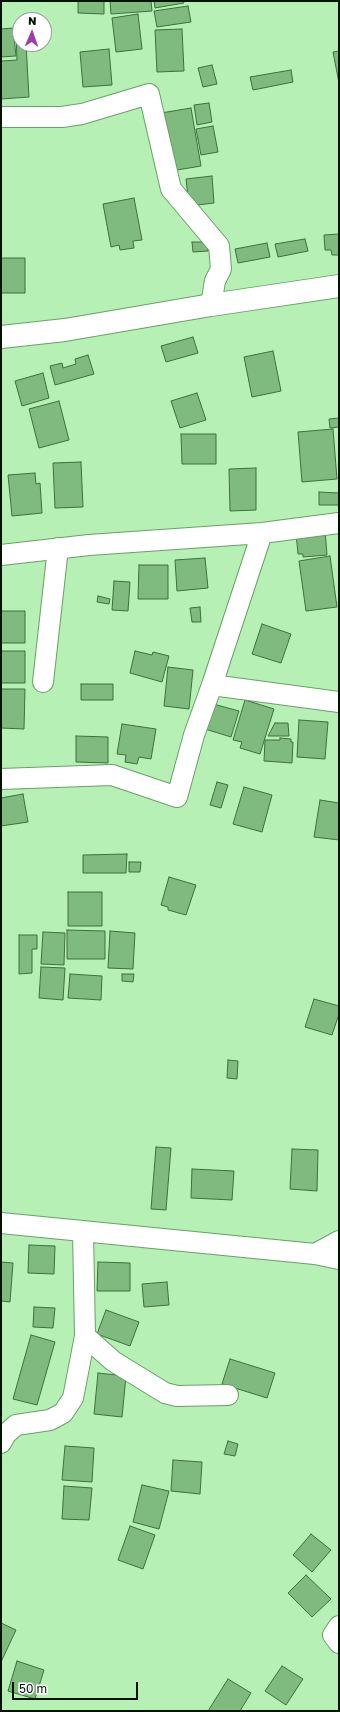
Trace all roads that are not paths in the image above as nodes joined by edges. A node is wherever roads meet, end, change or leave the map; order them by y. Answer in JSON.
{"nodes":[{"id":1,"x":1,"y":117,"type":"edge"},
{"id":2,"x":339,"y":286,"type":"edge"},
{"id":3,"x":211,"y":306,"type":"junction"},
{"id":4,"x":1,"y":338,"type":"edge"},
{"id":5,"x":339,"y":523,"type":"edge"},
{"id":6,"x":262,"y":533,"type":"junction"},
{"id":7,"x":58,"y":548,"type":"junction"},
{"id":8,"x":1,"y":555,"type":"edge"},
{"id":9,"x":44,"y":682,"type":"dead end"},
{"id":10,"x":212,"y":685,"type":"junction"},
{"id":11,"x":339,"y":702,"type":"edge"},
{"id":12,"x":1,"y":779,"type":"edge"},
{"id":13,"x":1,"y":1223,"type":"edge"},
{"id":14,"x":83,"y":1231,"type":"junction"},
{"id":15,"x":339,"y":1241,"type":"edge"},
{"id":16,"x":315,"y":1254,"type":"junction"},
{"id":17,"x":339,"y":1259,"type":"edge"},
{"id":18,"x":85,"y":1336,"type":"junction"},
{"id":19,"x":228,"y":1395,"type":"dead end"},
{"id":20,"x":3,"y":1436,"type":"edge"},
{"id":21,"x":339,"y":1626,"type":"edge"},
{"id":22,"x":339,"y":1643,"type":"edge"}],
"edges":[{"from":1,"to":3,"type":"street"},
{"from":2,"to":3,"type":"main road"},
{"from":3,"to":4,"type":"main road"},
{"from":5,"to":6,"type":"street"},
{"from":6,"to":7,"type":"street"},
{"from":6,"to":10,"type":"street"},
{"from":7,"to":8,"type":"street"},
{"from":7,"to":9,"type":"street"},
{"from":10,"to":11,"type":"street"},
{"from":10,"to":12,"type":"street"},
{"from":13,"to":14,"type":"street"},
{"from":14,"to":16,"type":"street"},
{"from":14,"to":18,"type":"street"},
{"from":15,"to":16,"type":"street"},
{"from":16,"to":17,"type":"street"},
{"from":18,"to":19,"type":"street"},
{"from":18,"to":20,"type":"street"},
{"from":21,"to":22,"type":"street"}]}
